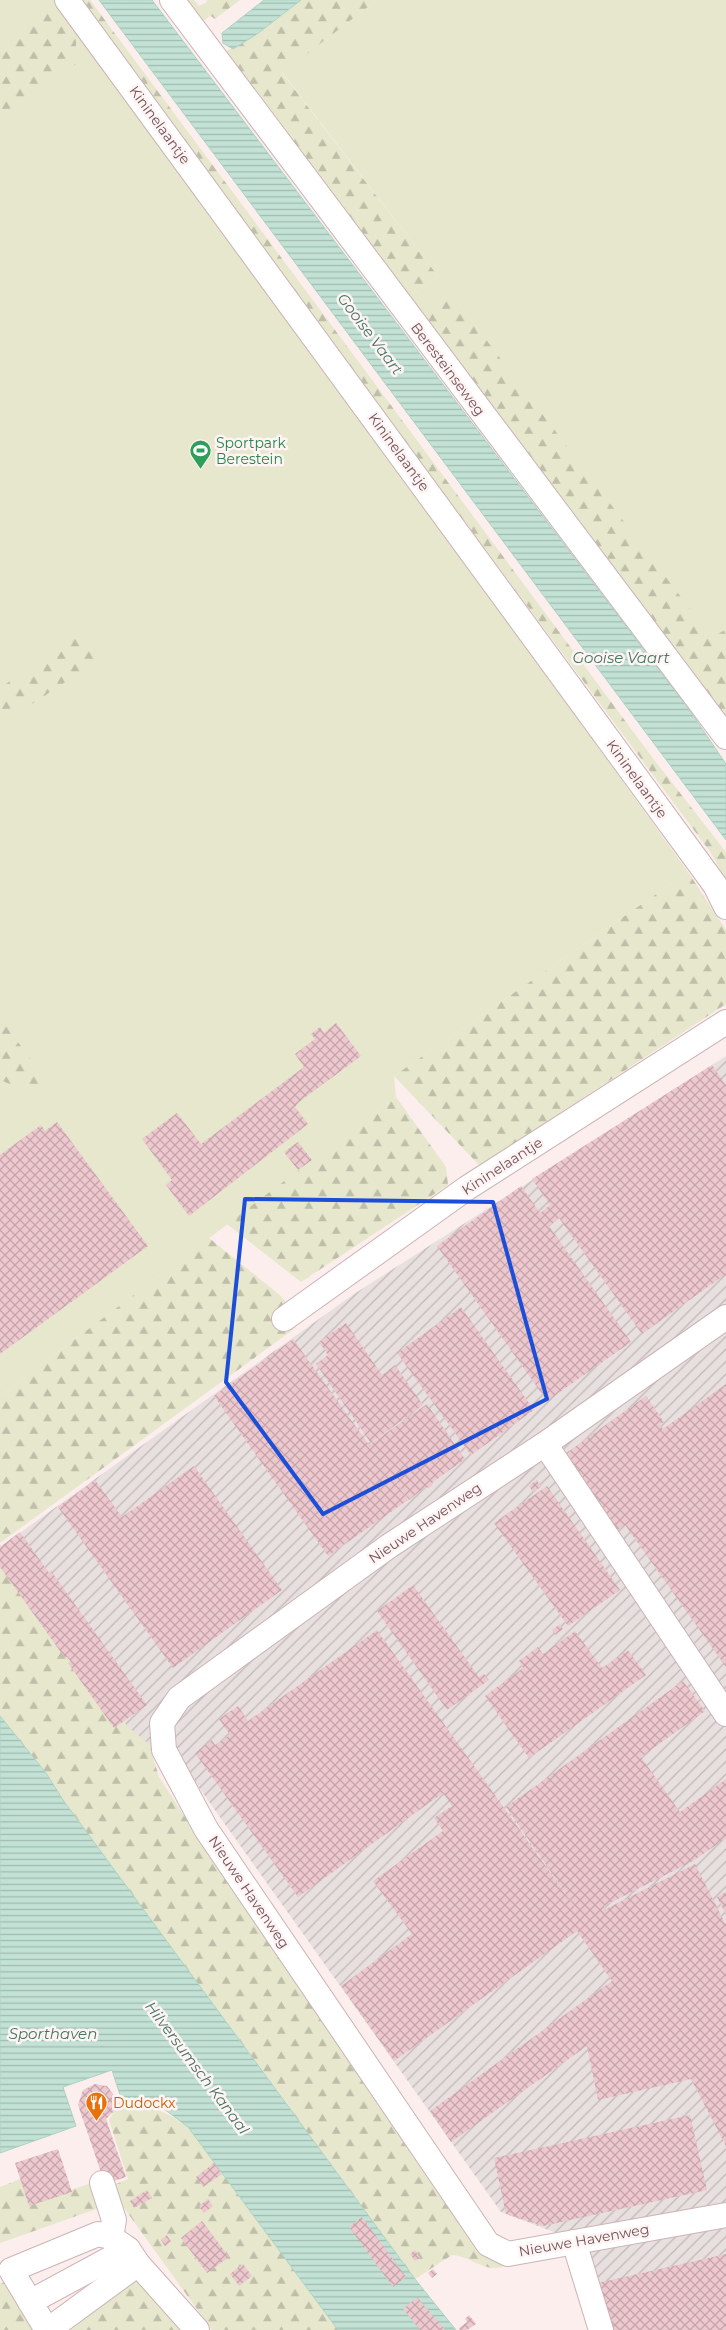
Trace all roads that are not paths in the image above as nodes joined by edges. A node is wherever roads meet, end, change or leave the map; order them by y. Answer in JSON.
{"nodes":[{"id":1,"x":68,"y":0,"type":"edge"},
{"id":2,"x":172,"y":0,"type":"edge"},
{"id":3,"x":726,"y":737,"type":"edge"},
{"id":4,"x":726,"y":907,"type":"edge"},
{"id":5,"x":726,"y":1022,"type":"edge"},
{"id":6,"x":726,"y":1317,"type":"edge"},
{"id":7,"x":284,"y":1319,"type":"dead end"},
{"id":8,"x":545,"y":1444,"type":"junction"},
{"id":9,"x":726,"y":1714,"type":"edge"},
{"id":10,"x":102,"y":2182,"type":"dead end"},
{"id":11,"x":726,"y":2215,"type":"edge"},
{"id":12,"x":574,"y":2242,"type":"junction"},
{"id":13,"x":126,"y":2250,"type":"junction"},
{"id":14,"x":6,"y":2271,"type":"edge"},
{"id":15,"x":30,"y":2302,"type":"junction"},
{"id":16,"x":47,"y":2330,"type":"edge"},
{"id":17,"x":197,"y":2330,"type":"edge"},
{"id":18,"x":601,"y":2330,"type":"edge"}],
"edges":[{"from":1,"to":4,"type":"street","name":"Kininelaantje"},
{"from":2,"to":3,"type":"street","name":"Beresteinseweg"},
{"from":5,"to":7,"type":"street","name":"Kininelaantje"},
{"from":6,"to":8,"type":"street","name":"Nieuwe Havenweg"},
{"from":8,"to":9,"type":"street"},
{"from":8,"to":12,"type":"street","name":"Nieuwe Havenweg"},
{"from":10,"to":13,"type":"street"},
{"from":11,"to":12,"type":"street","name":"Nieuwe Havenweg"},
{"from":12,"to":18,"type":"street"},
{"from":13,"to":14,"type":"street"},
{"from":13,"to":15,"type":"street"},
{"from":13,"to":16,"type":"street"},
{"from":13,"to":17,"type":"street"},
{"from":14,"to":15,"type":"street"},
{"from":15,"to":16,"type":"street"}]}
